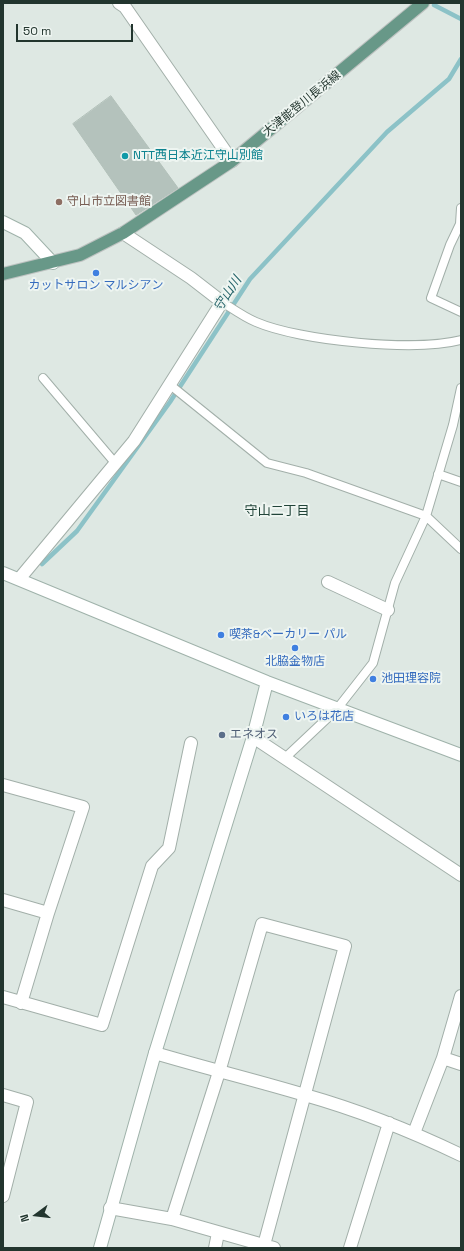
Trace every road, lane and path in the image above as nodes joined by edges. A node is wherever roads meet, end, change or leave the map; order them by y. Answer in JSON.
{"nodes":[{"id":1,"x":119,"y":3,"type":"edge"},
{"id":2,"x":423,"y":3,"type":"edge"},
{"id":3,"x":232,"y":161,"type":"junction"},
{"id":4,"x":461,"y":208,"type":"edge"},
{"id":5,"x":3,"y":222,"type":"edge"},
{"id":6,"x":123,"y":233,"type":"junction"},
{"id":7,"x":53,"y":263,"type":"junction"},
{"id":8,"x":3,"y":274,"type":"edge"},
{"id":9,"x":224,"y":304,"type":"junction"},
{"id":10,"x":461,"y":312,"type":"edge"},
{"id":11,"x":461,"y":340,"type":"edge"},
{"id":12,"x":42,"y":378,"type":"dead end"},
{"id":13,"x":173,"y":388,"type":"junction"},
{"id":14,"x":461,"y":390,"type":"edge"},
{"id":15,"x":116,"y":464,"type":"junction"},
{"id":16,"x":438,"y":474,"type":"junction"},
{"id":17,"x":461,"y":482,"type":"edge"},
{"id":18,"x":426,"y":516,"type":"junction"},
{"id":19,"x":461,"y":549,"type":"edge"},
{"id":20,"x":3,"y":572,"type":"edge"},
{"id":21,"x":20,"y":578,"type":"junction"},
{"id":22,"x":328,"y":582,"type":"dead end"},
{"id":23,"x":388,"y":610,"type":"junction"},
{"id":24,"x":267,"y":682,"type":"junction"},
{"id":25,"x":337,"y":708,"type":"junction"},
{"id":26,"x":253,"y":737,"type":"junction"},
{"id":27,"x":190,"y":743,"type":"dead end"},
{"id":28,"x":461,"y":755,"type":"edge"},
{"id":29,"x":285,"y":758,"type":"junction"},
{"id":30,"x":3,"y":785,"type":"edge"},
{"id":31,"x":461,"y":874,"type":"edge"},
{"id":32,"x":3,"y":900,"type":"edge"},
{"id":33,"x":48,"y":913,"type":"junction"},
{"id":34,"x":461,"y":996,"type":"edge"},
{"id":35,"x":3,"y":997,"type":"edge"},
{"id":36,"x":21,"y":1003,"type":"junction"},
{"id":37,"x":155,"y":1053,"type":"junction"},
{"id":38,"x":443,"y":1058,"type":"junction"},
{"id":39,"x":461,"y":1064,"type":"edge"},
{"id":40,"x":219,"y":1072,"type":"junction"},
{"id":41,"x":3,"y":1095,"type":"edge"},
{"id":42,"x":306,"y":1095,"type":"junction"},
{"id":43,"x":389,"y":1123,"type":"junction"},
{"id":44,"x":414,"y":1133,"type":"junction"},
{"id":45,"x":461,"y":1155,"type":"edge"},
{"id":46,"x":3,"y":1196,"type":"edge"},
{"id":47,"x":110,"y":1208,"type":"junction"},
{"id":48,"x":172,"y":1219,"type":"junction"},
{"id":49,"x":218,"y":1233,"type":"junction"},
{"id":50,"x":269,"y":1246,"type":"edge"},
{"id":51,"x":100,"y":1248,"type":"edge"},
{"id":52,"x":215,"y":1248,"type":"edge"},
{"id":53,"x":350,"y":1248,"type":"edge"}],
"edges":[{"from":1,"to":3,"type":"street"},
{"from":2,"to":3,"type":"main road","name":"大津能登川長浜線"},
{"from":3,"to":6,"type":"main road","name":"大津能登川長浜線"},
{"from":4,"to":10,"type":"lane"},
{"from":5,"to":7,"type":"street"},
{"from":6,"to":7,"type":"main road","name":"大津能登川長浜線"},
{"from":6,"to":9,"type":"street"},
{"from":7,"to":8,"type":"main road","name":"大津能登川長浜線"},
{"from":9,"to":11,"type":"lane"},
{"from":9,"to":13,"type":"street"},
{"from":12,"to":15,"type":"lane"},
{"from":13,"to":15,"type":"street"},
{"from":13,"to":18,"type":"lane"},
{"from":14,"to":16,"type":"lane"},
{"from":15,"to":21,"type":"street"},
{"from":16,"to":17,"type":"lane"},
{"from":16,"to":18,"type":"lane"},
{"from":18,"to":19,"type":"lane"},
{"from":18,"to":23,"type":"lane"},
{"from":20,"to":21,"type":"street"},
{"from":21,"to":24,"type":"street"},
{"from":22,"to":23,"type":"street"},
{"from":23,"to":25,"type":"lane"},
{"from":24,"to":25,"type":"street"},
{"from":24,"to":26,"type":"street"},
{"from":25,"to":28,"type":"street"},
{"from":25,"to":29,"type":"lane"},
{"from":26,"to":29,"type":"street"},
{"from":26,"to":37,"type":"street"},
{"from":27,"to":36,"type":"street"},
{"from":29,"to":31,"type":"street"},
{"from":30,"to":33,"type":"street"},
{"from":32,"to":33,"type":"street"},
{"from":33,"to":36,"type":"street"},
{"from":34,"to":38,"type":"street"},
{"from":35,"to":36,"type":"street"},
{"from":37,"to":40,"type":"street"},
{"from":37,"to":47,"type":"street"},
{"from":38,"to":39,"type":"street"},
{"from":38,"to":44,"type":"street"},
{"from":40,"to":42,"type":"street"},
{"from":40,"to":42,"type":"street"},
{"from":40,"to":48,"type":"street"},
{"from":41,"to":46,"type":"street"},
{"from":42,"to":43,"type":"street"},
{"from":42,"to":50,"type":"street"},
{"from":43,"to":44,"type":"street"},
{"from":43,"to":53,"type":"street"},
{"from":44,"to":45,"type":"street"},
{"from":47,"to":48,"type":"street"},
{"from":47,"to":51,"type":"street"},
{"from":48,"to":49,"type":"street"},
{"from":49,"to":50,"type":"street"},
{"from":49,"to":52,"type":"street"}]}
